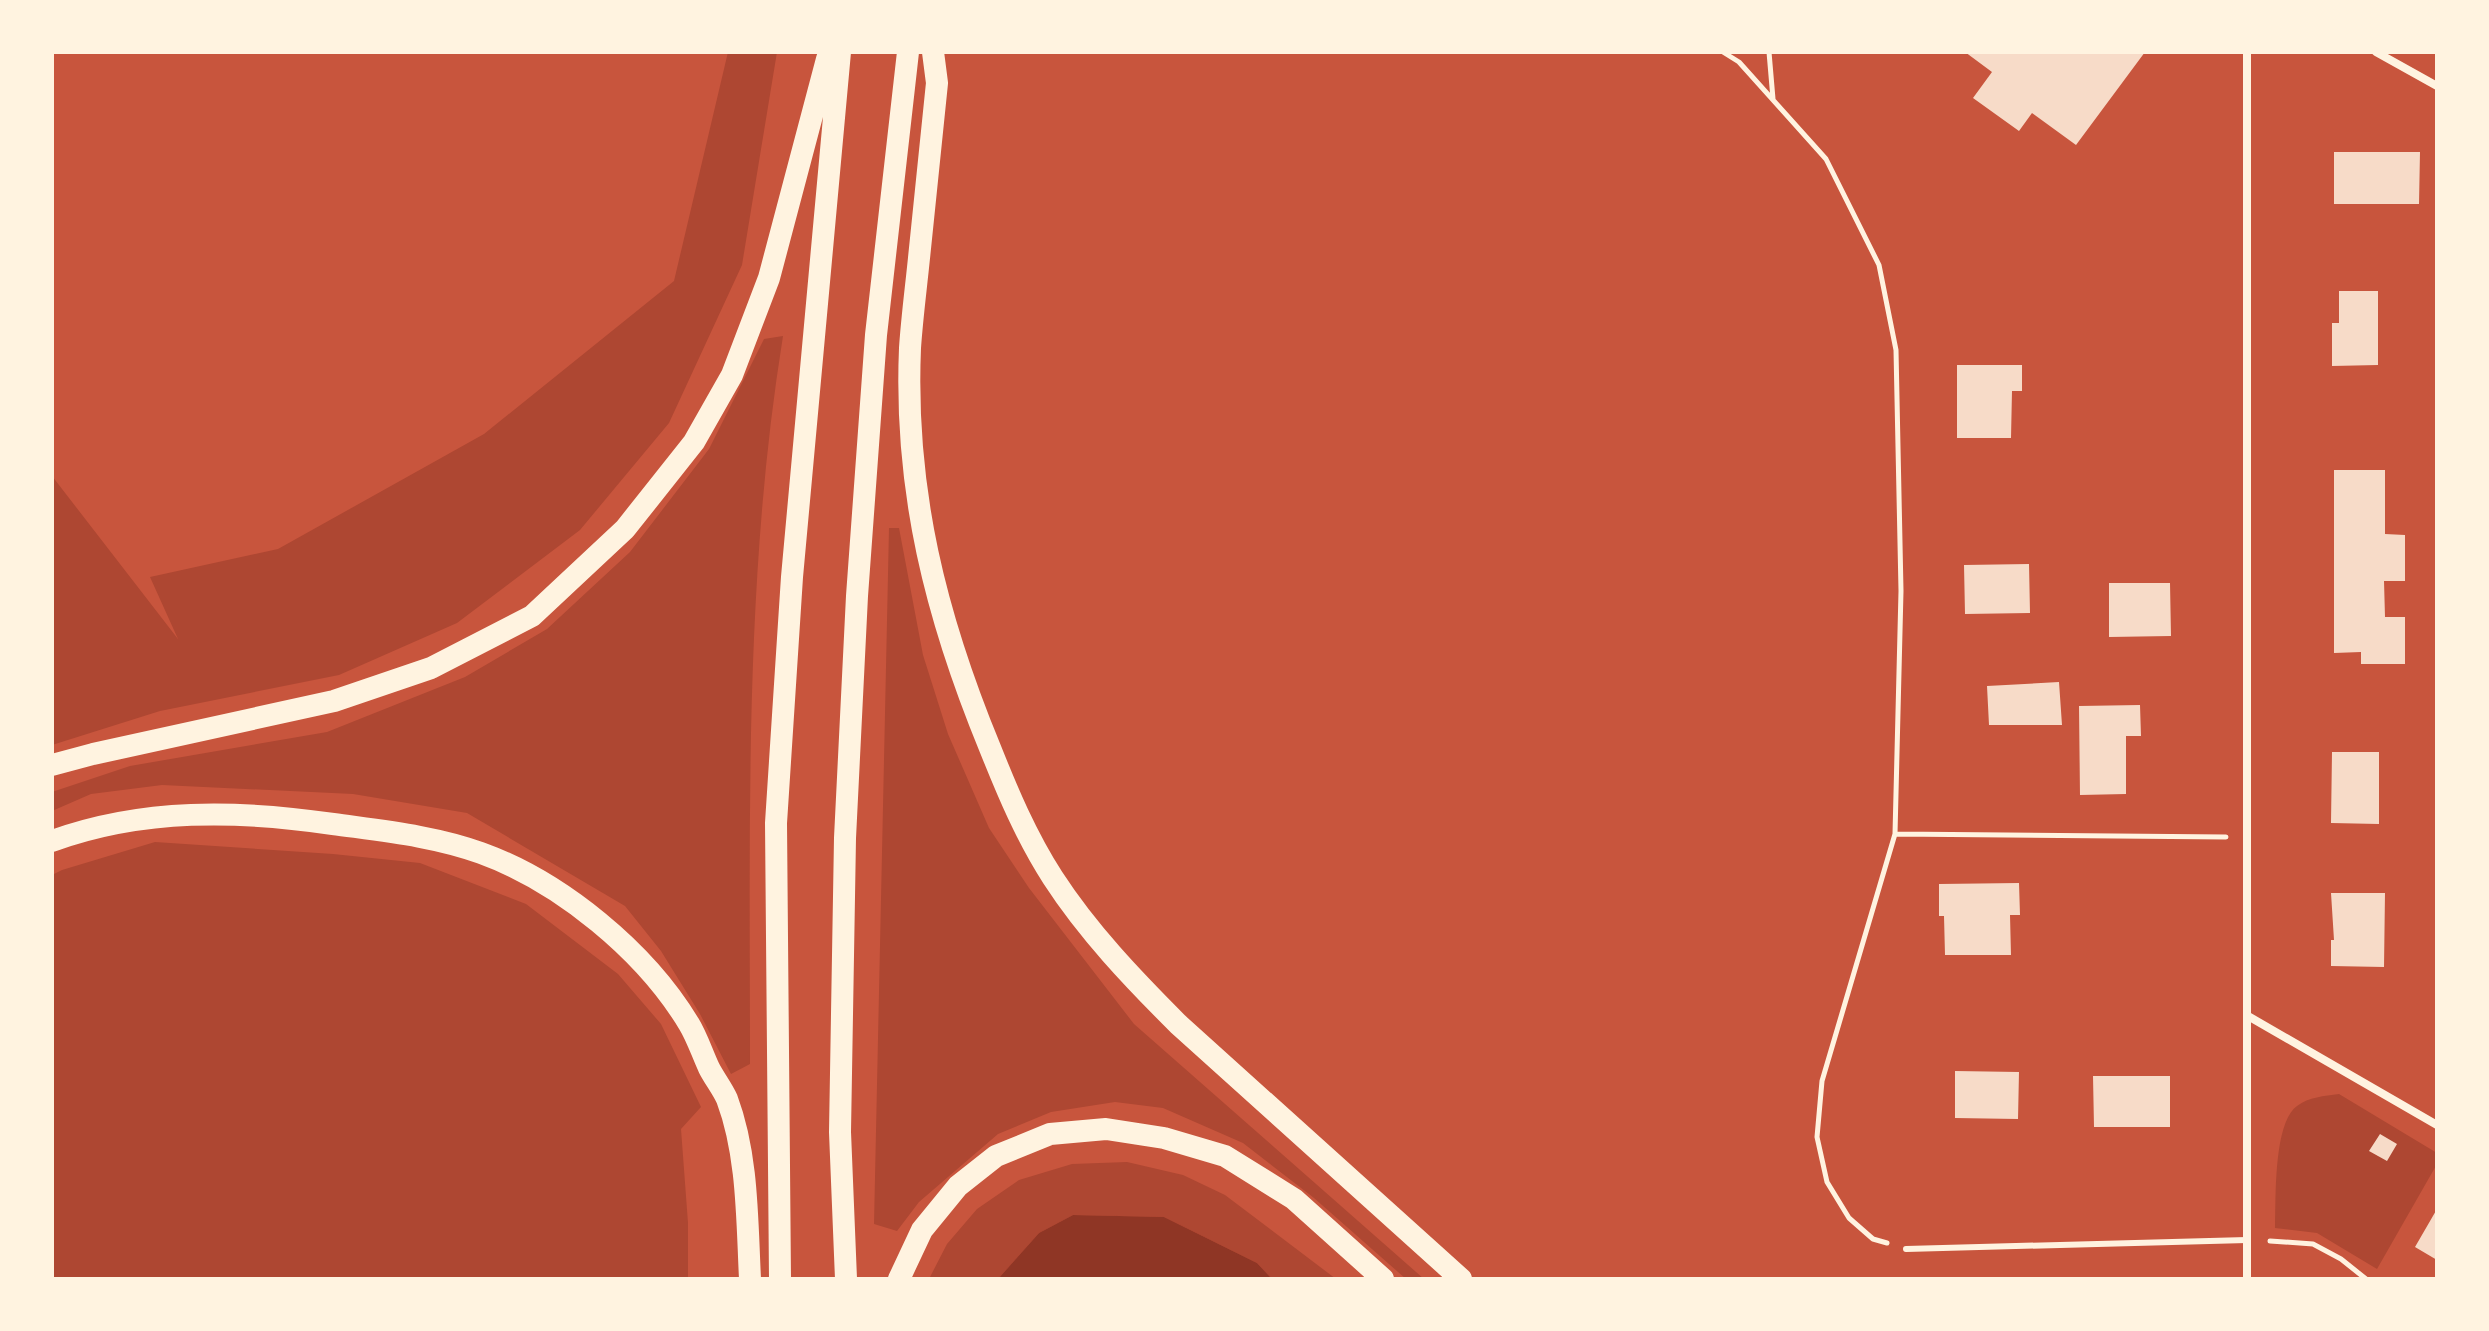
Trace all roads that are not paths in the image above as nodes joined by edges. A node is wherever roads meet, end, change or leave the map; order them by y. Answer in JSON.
{"nodes":[{"id":1,"x":829,"y":52,"type":"edge"},
{"id":2,"x":840,"y":52,"type":"edge"},
{"id":3,"x":908,"y":52,"type":"edge"},
{"id":4,"x":933,"y":52,"type":"edge"},
{"id":5,"x":2247,"y":52,"type":"edge"},
{"id":6,"x":2376,"y":52,"type":"edge"},
{"id":7,"x":2437,"y":86,"type":"edge"},
{"id":8,"x":52,"y":765,"type":"edge"},
{"id":9,"x":52,"y":841,"type":"edge"},
{"id":10,"x":2248,"y":1016,"type":"junction"},
{"id":11,"x":2437,"y":1125,"type":"edge"},
{"id":12,"x":2247,"y":1240,"type":"junction"},
{"id":13,"x":1906,"y":1249,"type":"road end"},
{"id":14,"x":750,"y":1279,"type":"edge"},
{"id":15,"x":780,"y":1279,"type":"edge"},
{"id":16,"x":846,"y":1279,"type":"edge"},
{"id":17,"x":899,"y":1279,"type":"edge"},
{"id":18,"x":1383,"y":1279,"type":"edge"},
{"id":19,"x":1461,"y":1279,"type":"edge"},
{"id":20,"x":2247,"y":1279,"type":"edge"}],
"edges":[{"from":1,"to":8,"type":"highway"},
{"from":2,"to":15,"type":"highway"},
{"from":3,"to":16,"type":"highway"},
{"from":4,"to":19,"type":"highway"},
{"from":5,"to":10,"type":"street"},
{"from":6,"to":7,"type":"street"},
{"from":9,"to":14,"type":"highway"},
{"from":10,"to":11,"type":"street"},
{"from":10,"to":12,"type":"street"},
{"from":12,"to":13,"type":"lane"},
{"from":12,"to":20,"type":"street"},
{"from":17,"to":18,"type":"highway"}]}
